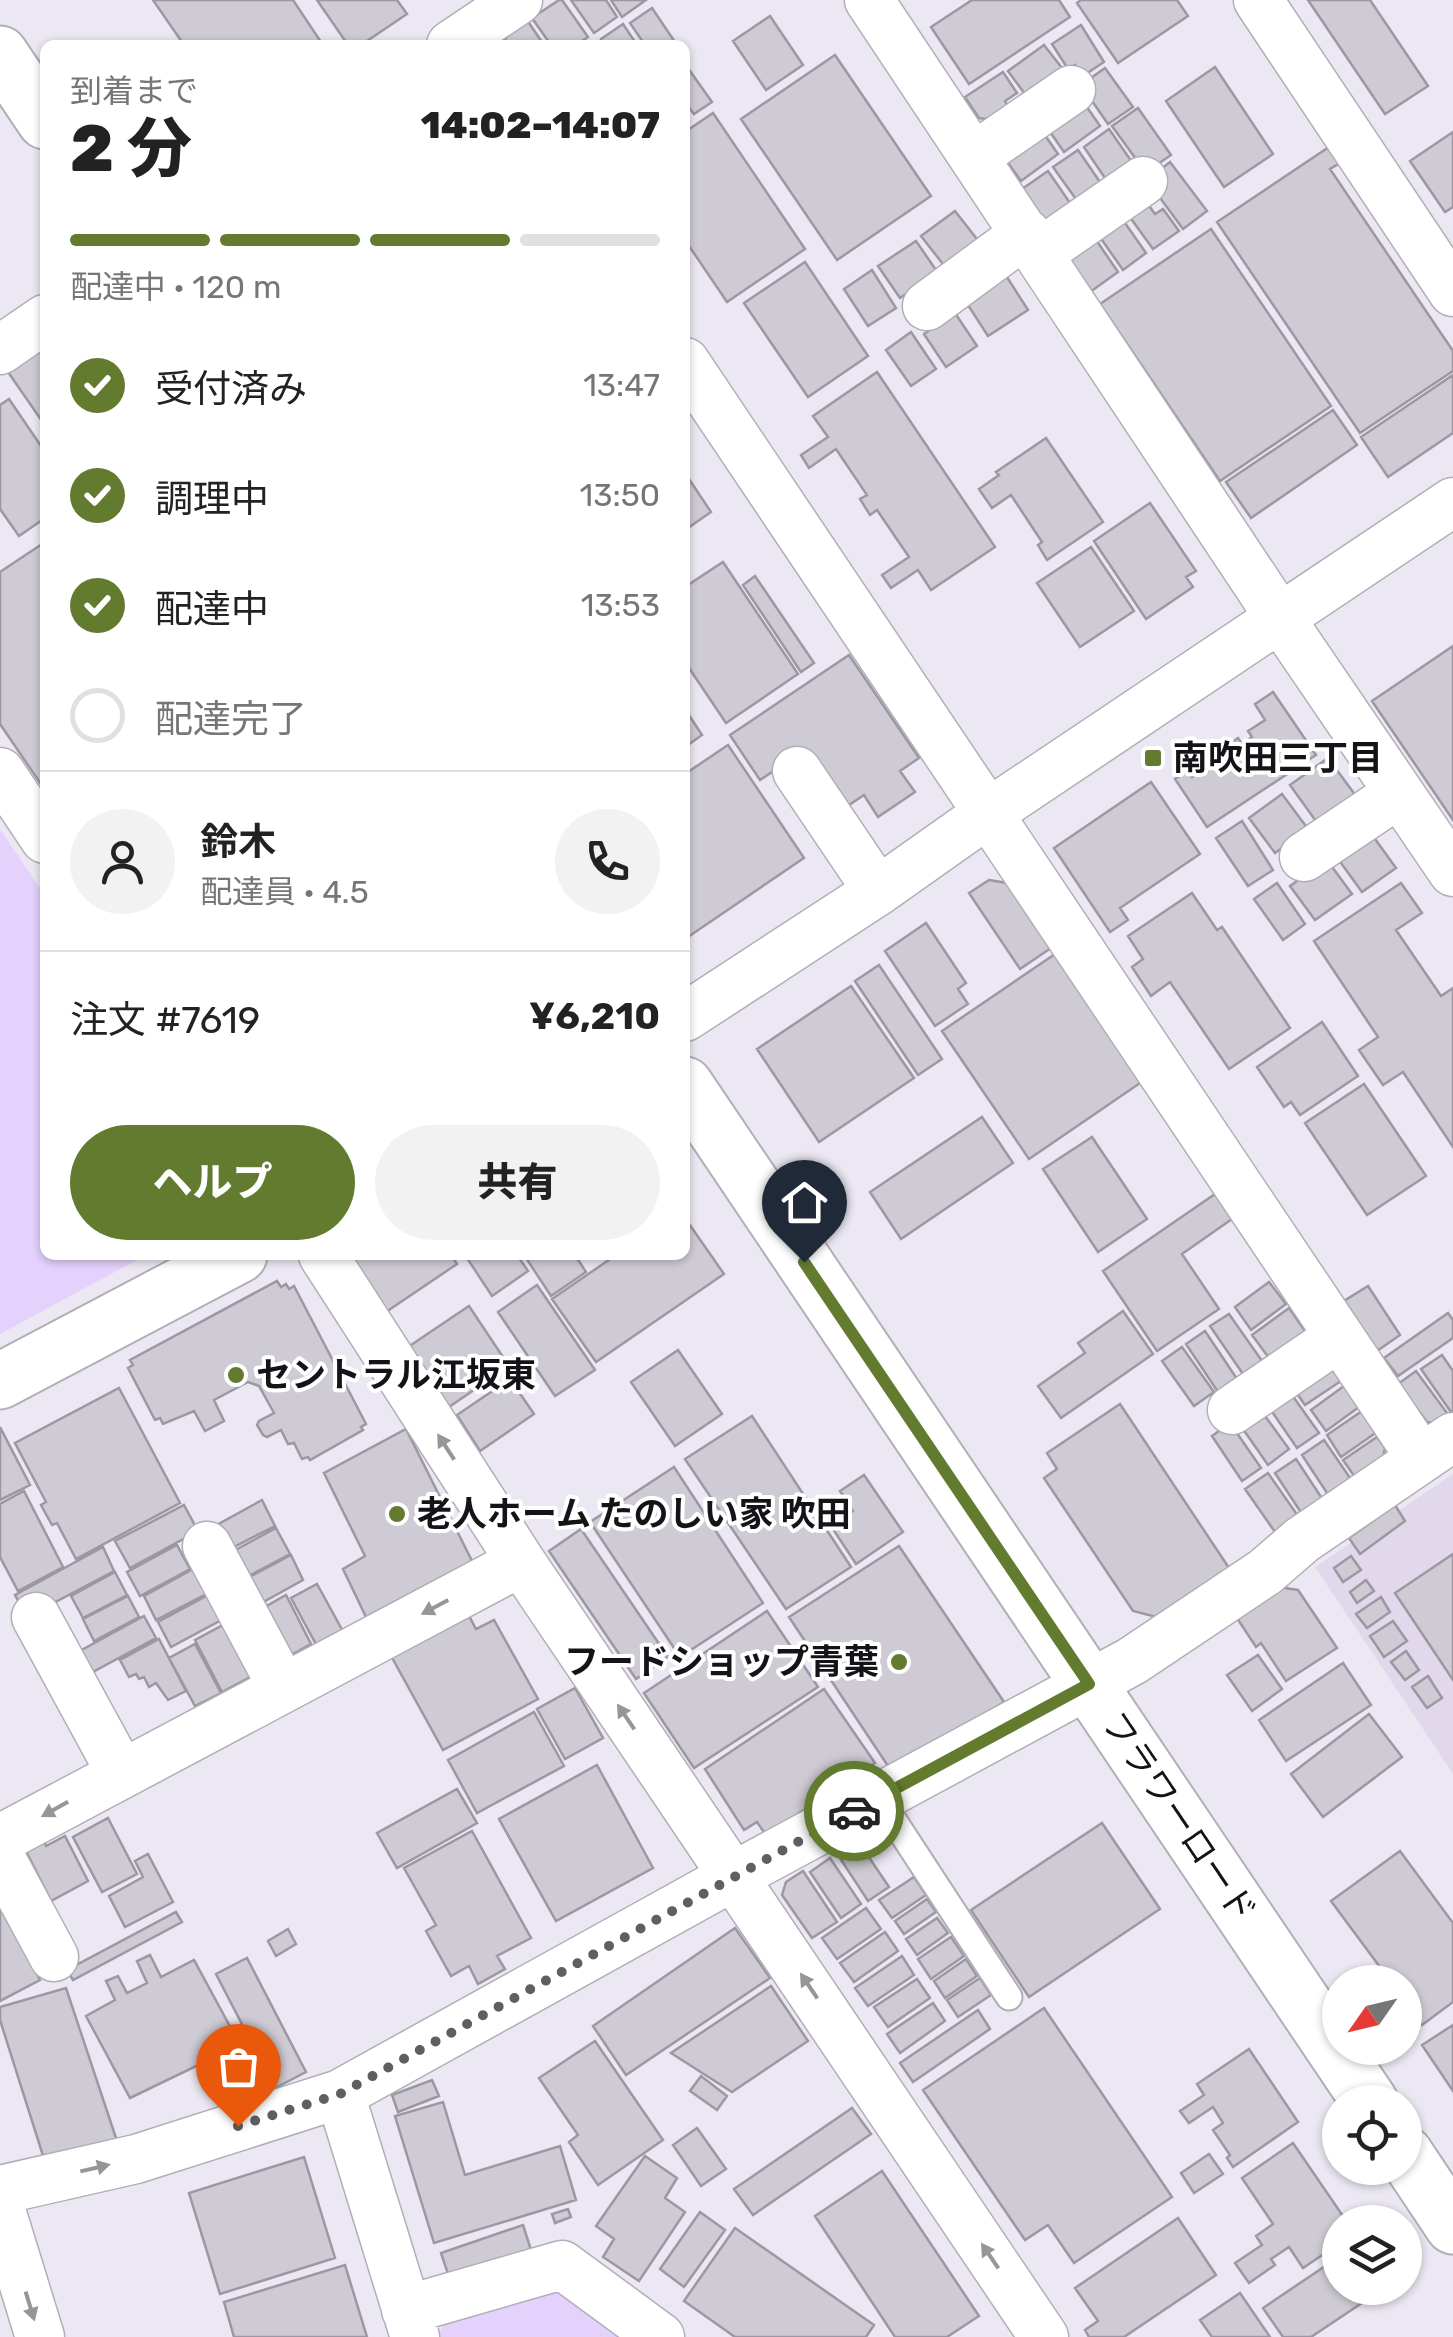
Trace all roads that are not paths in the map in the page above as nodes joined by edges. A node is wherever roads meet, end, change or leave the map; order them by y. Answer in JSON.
{"nodes":[{"id":1,"x":518,"y":0,"type":"edge"},
{"id":2,"x":870,"y":0,"type":"edge"},
{"id":3,"x":1258,"y":0,"type":"edge"},
{"id":4,"x":466,"y":40,"type":"edge"},
{"id":5,"x":0,"y":54,"type":"edge"},
{"id":6,"x":1071,"y":90,"type":"dead end"},
{"id":7,"x":40,"y":114,"type":"edge"},
{"id":8,"x":975,"y":156,"type":"junction"},
{"id":9,"x":1143,"y":181,"type":"dead end"},
{"id":10,"x":1032,"y":243,"type":"junction"},
{"id":11,"x":1453,"y":292,"type":"edge"},
{"id":12,"x":928,"y":306,"type":"dead end"},
{"id":13,"x":40,"y":322,"type":"edge"},
{"id":14,"x":0,"y":350,"type":"edge"},
{"id":15,"x":690,"y":369,"type":"edge"},
{"id":16,"x":1453,"y":502,"type":"edge"},
{"id":17,"x":1280,"y":618,"type":"junction"},
{"id":18,"x":797,"y":771,"type":"dead end"},
{"id":19,"x":0,"y":772,"type":"edge"},
{"id":20,"x":1399,"y":793,"type":"junction"},
{"id":21,"x":987,"y":814,"type":"junction"},
{"id":22,"x":40,"y":832,"type":"edge"},
{"id":23,"x":1304,"y":857,"type":"dead end"},
{"id":24,"x":1453,"y":872,"type":"edge"},
{"id":25,"x":878,"y":891,"type":"junction"},
{"id":26,"x":690,"y":1013,"type":"edge"},
{"id":27,"x":690,"y":1092,"type":"edge"},
{"id":28,"x":230,"y":1260,"type":"edge"},
{"id":29,"x":326,"y":1260,"type":"edge"},
{"id":30,"x":1339,"y":1337,"type":"junction"},
{"id":31,"x":0,"y":1381,"type":"edge"},
{"id":32,"x":1232,"y":1410,"type":"dead end"},
{"id":33,"x":1437,"y":1447,"type":"edge"},
{"id":34,"x":207,"y":1546,"type":"dead end"},
{"id":35,"x":521,"y":1562,"type":"junction"},
{"id":36,"x":36,"y":1618,"type":"dead end"},
{"id":37,"x":1089,"y":1684,"type":"junction"},
{"id":38,"x":283,"y":1688,"type":"junction"},
{"id":39,"x":121,"y":1773,"type":"junction"},
{"id":40,"x":879,"y":1798,"type":"junction"},
{"id":41,"x":0,"y":1839,"type":"edge"},
{"id":42,"x":0,"y":1857,"type":"edge"},
{"id":43,"x":734,"y":1876,"type":"junction"},
{"id":44,"x":54,"y":1957,"type":"dead end"},
{"id":45,"x":1010,"y":1998,"type":"dead end"},
{"id":46,"x":1359,"y":2085,"type":"edge"},
{"id":47,"x":340,"y":2094,"type":"junction"},
{"id":48,"x":1422,"y":2180,"type":"edge"},
{"id":49,"x":0,"y":2190,"type":"edge"},
{"id":50,"x":0,"y":2208,"type":"edge"},
{"id":51,"x":1453,"y":2226,"type":"edge"},
{"id":52,"x":410,"y":2324,"type":"edge"},
{"id":53,"x":40,"y":2337,"type":"edge"},
{"id":54,"x":660,"y":2337,"type":"edge"},
{"id":55,"x":1044,"y":2337,"type":"edge"}],
"edges":[{"from":1,"to":4,"type":"street"},
{"from":2,"to":8,"type":"street"},
{"from":3,"to":11,"type":"street"},
{"from":5,"to":7,"type":"street"},
{"from":6,"to":8,"type":"street"},
{"from":8,"to":10,"type":"street"},
{"from":9,"to":10,"type":"street"},
{"from":10,"to":12,"type":"street"},
{"from":10,"to":17,"type":"street"},
{"from":13,"to":14,"type":"street"},
{"from":15,"to":21,"type":"street"},
{"from":16,"to":17,"type":"street"},
{"from":17,"to":20,"type":"street"},
{"from":17,"to":21,"type":"street"},
{"from":18,"to":25,"type":"street"},
{"from":19,"to":22,"type":"street"},
{"from":20,"to":23,"type":"street"},
{"from":20,"to":24,"type":"street"},
{"from":21,"to":25,"type":"street"},
{"from":21,"to":30,"type":"street"},
{"from":25,"to":26,"type":"street"},
{"from":27,"to":37,"type":"street","name":"フラワーロード"},
{"from":28,"to":31,"type":"street"},
{"from":35,"to":29,"type":"street","one_way":true},
{"from":30,"to":32,"type":"street"},
{"from":30,"to":33,"type":"street"},
{"from":33,"to":37,"type":"street"},
{"from":34,"to":38,"type":"street"},
{"from":35,"to":38,"type":"street","one_way":true},
{"from":43,"to":35,"type":"street","one_way":true},
{"from":36,"to":39,"type":"street"},
{"from":37,"to":40,"type":"street"},
{"from":37,"to":46,"type":"street","name":"フラワーロード"},
{"from":38,"to":39,"type":"street"},
{"from":39,"to":41,"type":"street","one_way":true},
{"from":40,"to":43,"type":"street"},
{"from":40,"to":45,"type":"lane"},
{"from":42,"to":44,"type":"street"},
{"from":43,"to":47,"type":"street"},
{"from":55,"to":43,"type":"street","one_way":true},
{"from":49,"to":47,"type":"street","one_way":true},
{"from":47,"to":52,"type":"street"},
{"from":48,"to":51,"type":"street"},
{"from":50,"to":53,"type":"street","one_way":true},
{"from":52,"to":54,"type":"street"}]}
